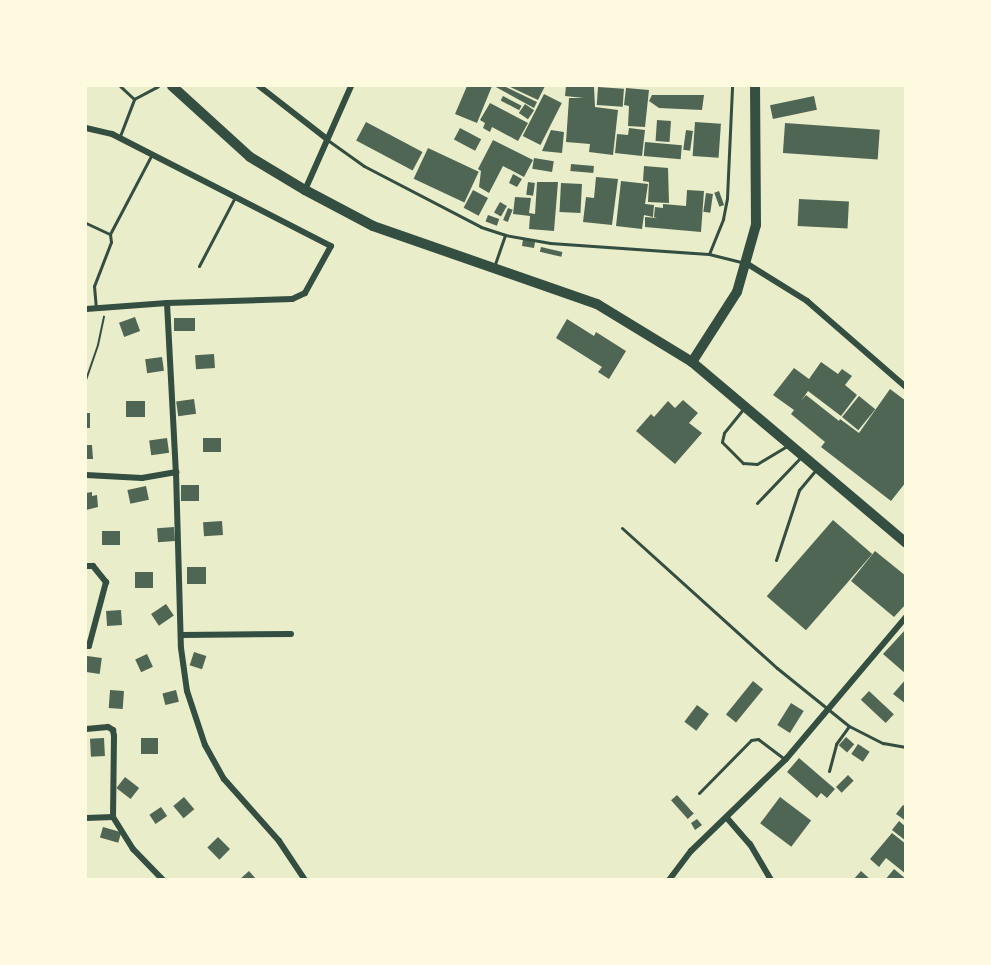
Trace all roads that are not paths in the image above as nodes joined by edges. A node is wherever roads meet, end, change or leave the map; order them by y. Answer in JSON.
{"nodes":[{"id":1,"x":120,"y":86,"type":"edge"},
{"id":2,"x":158,"y":86,"type":"edge"},
{"id":3,"x":172,"y":86,"type":"edge"},
{"id":4,"x":259,"y":86,"type":"edge"},
{"id":5,"x":351,"y":86,"type":"edge"},
{"id":6,"x":732,"y":86,"type":"edge"},
{"id":7,"x":755,"y":86,"type":"edge"},
{"id":8,"x":134,"y":99,"type":"junction"},
{"id":9,"x":86,"y":128,"type":"edge"},
{"id":10,"x":119,"y":138,"type":"junction"},
{"id":11,"x":327,"y":140,"type":"junction"},
{"id":12,"x":152,"y":154,"type":"junction"},
{"id":13,"x":305,"y":190,"type":"junction"},
{"id":14,"x":235,"y":197,"type":"junction"},
{"id":15,"x":86,"y":223,"type":"edge"},
{"id":16,"x":110,"y":234,"type":"junction"},
{"id":17,"x":505,"y":235,"type":"junction"},
{"id":18,"x":709,"y":254,"type":"junction"},
{"id":19,"x":746,"y":263,"type":"junction"},
{"id":20,"x":199,"y":266,"type":"dead end"},
{"id":21,"x":494,"y":266,"type":"junction"},
{"id":22,"x":167,"y":303,"type":"junction"},
{"id":23,"x":86,"y":309,"type":"edge"},
{"id":24,"x":96,"y":309,"type":"junction"},
{"id":25,"x":692,"y":362,"type":"junction"},
{"id":26,"x":906,"y":387,"type":"edge"},
{"id":27,"x":745,"y":406,"type":"junction"},
{"id":28,"x":789,"y":444,"type":"junction"},
{"id":29,"x":803,"y":456,"type":"junction"},
{"id":30,"x":817,"y":468,"type":"junction"},
{"id":31,"x":177,"y":472,"type":"junction"},
{"id":32,"x":86,"y":475,"type":"edge"},
{"id":33,"x":757,"y":503,"type":"dead end"},
{"id":34,"x":622,"y":528,"type":"dead end"},
{"id":35,"x":906,"y":543,"type":"edge"},
{"id":36,"x":776,"y":560,"type":"dead end"},
{"id":37,"x":86,"y":566,"type":"edge"},
{"id":38,"x":906,"y":617,"type":"edge"},
{"id":39,"x":291,"y":634,"type":"dead end"},
{"id":40,"x":182,"y":635,"type":"junction"},
{"id":41,"x":86,"y":646,"type":"edge"},
{"id":42,"x":830,"y":708,"type":"junction"},
{"id":43,"x":849,"y":726,"type":"junction"},
{"id":44,"x":86,"y":729,"type":"edge"},
{"id":45,"x":906,"y":747,"type":"edge"},
{"id":46,"x":786,"y":759,"type":"junction"},
{"id":47,"x":829,"y":771,"type":"dead end"},
{"id":48,"x":699,"y":793,"type":"dead end"},
{"id":49,"x":112,"y":817,"type":"junction"},
{"id":50,"x":86,"y":818,"type":"edge"},
{"id":51,"x":727,"y":818,"type":"junction"},
{"id":52,"x":163,"y":879,"type":"edge"},
{"id":53,"x":305,"y":879,"type":"edge"},
{"id":54,"x":669,"y":879,"type":"edge"},
{"id":55,"x":771,"y":879,"type":"edge"}],
"edges":[{"from":1,"to":8,"type":"lane"},
{"from":2,"to":8,"type":"lane"},
{"from":3,"to":13,"type":"highway"},
{"from":4,"to":11,"type":"street"},
{"from":5,"to":11,"type":"street"},
{"from":6,"to":18,"type":"lane"},
{"from":7,"to":19,"type":"highway"},
{"from":8,"to":10,"type":"lane"},
{"from":9,"to":10,"type":"street"},
{"from":10,"to":12,"type":"street"},
{"from":11,"to":13,"type":"street"},
{"from":11,"to":17,"type":"lane"},
{"from":12,"to":14,"type":"street"},
{"from":12,"to":16,"type":"lane"},
{"from":13,"to":21,"type":"highway"},
{"from":14,"to":20,"type":"lane"},
{"from":14,"to":22,"type":"street"},
{"from":15,"to":16,"type":"lane"},
{"from":16,"to":24,"type":"lane"},
{"from":17,"to":18,"type":"lane"},
{"from":17,"to":21,"type":"lane"},
{"from":18,"to":19,"type":"lane"},
{"from":19,"to":25,"type":"highway"},
{"from":19,"to":26,"type":"street"},
{"from":21,"to":25,"type":"highway"},
{"from":22,"to":24,"type":"street"},
{"from":22,"to":31,"type":"street"},
{"from":23,"to":24,"type":"street"},
{"from":25,"to":27,"type":"highway"},
{"from":27,"to":28,"type":"highway"},
{"from":27,"to":28,"type":"lane"},
{"from":28,"to":29,"type":"highway"},
{"from":29,"to":30,"type":"highway"},
{"from":29,"to":33,"type":"lane"},
{"from":30,"to":35,"type":"highway"},
{"from":30,"to":36,"type":"lane"},
{"from":31,"to":32,"type":"street"},
{"from":31,"to":40,"type":"street"},
{"from":34,"to":42,"type":"lane"},
{"from":37,"to":41,"type":"street"},
{"from":38,"to":42,"type":"street"},
{"from":39,"to":40,"type":"street"},
{"from":40,"to":53,"type":"street"},
{"from":42,"to":43,"type":"lane"},
{"from":42,"to":46,"type":"street"},
{"from":43,"to":45,"type":"lane"},
{"from":43,"to":47,"type":"lane"},
{"from":44,"to":49,"type":"street"},
{"from":46,"to":48,"type":"lane"},
{"from":46,"to":51,"type":"street"},
{"from":49,"to":50,"type":"street"},
{"from":49,"to":52,"type":"street"},
{"from":51,"to":54,"type":"street"},
{"from":51,"to":55,"type":"street"}]}
